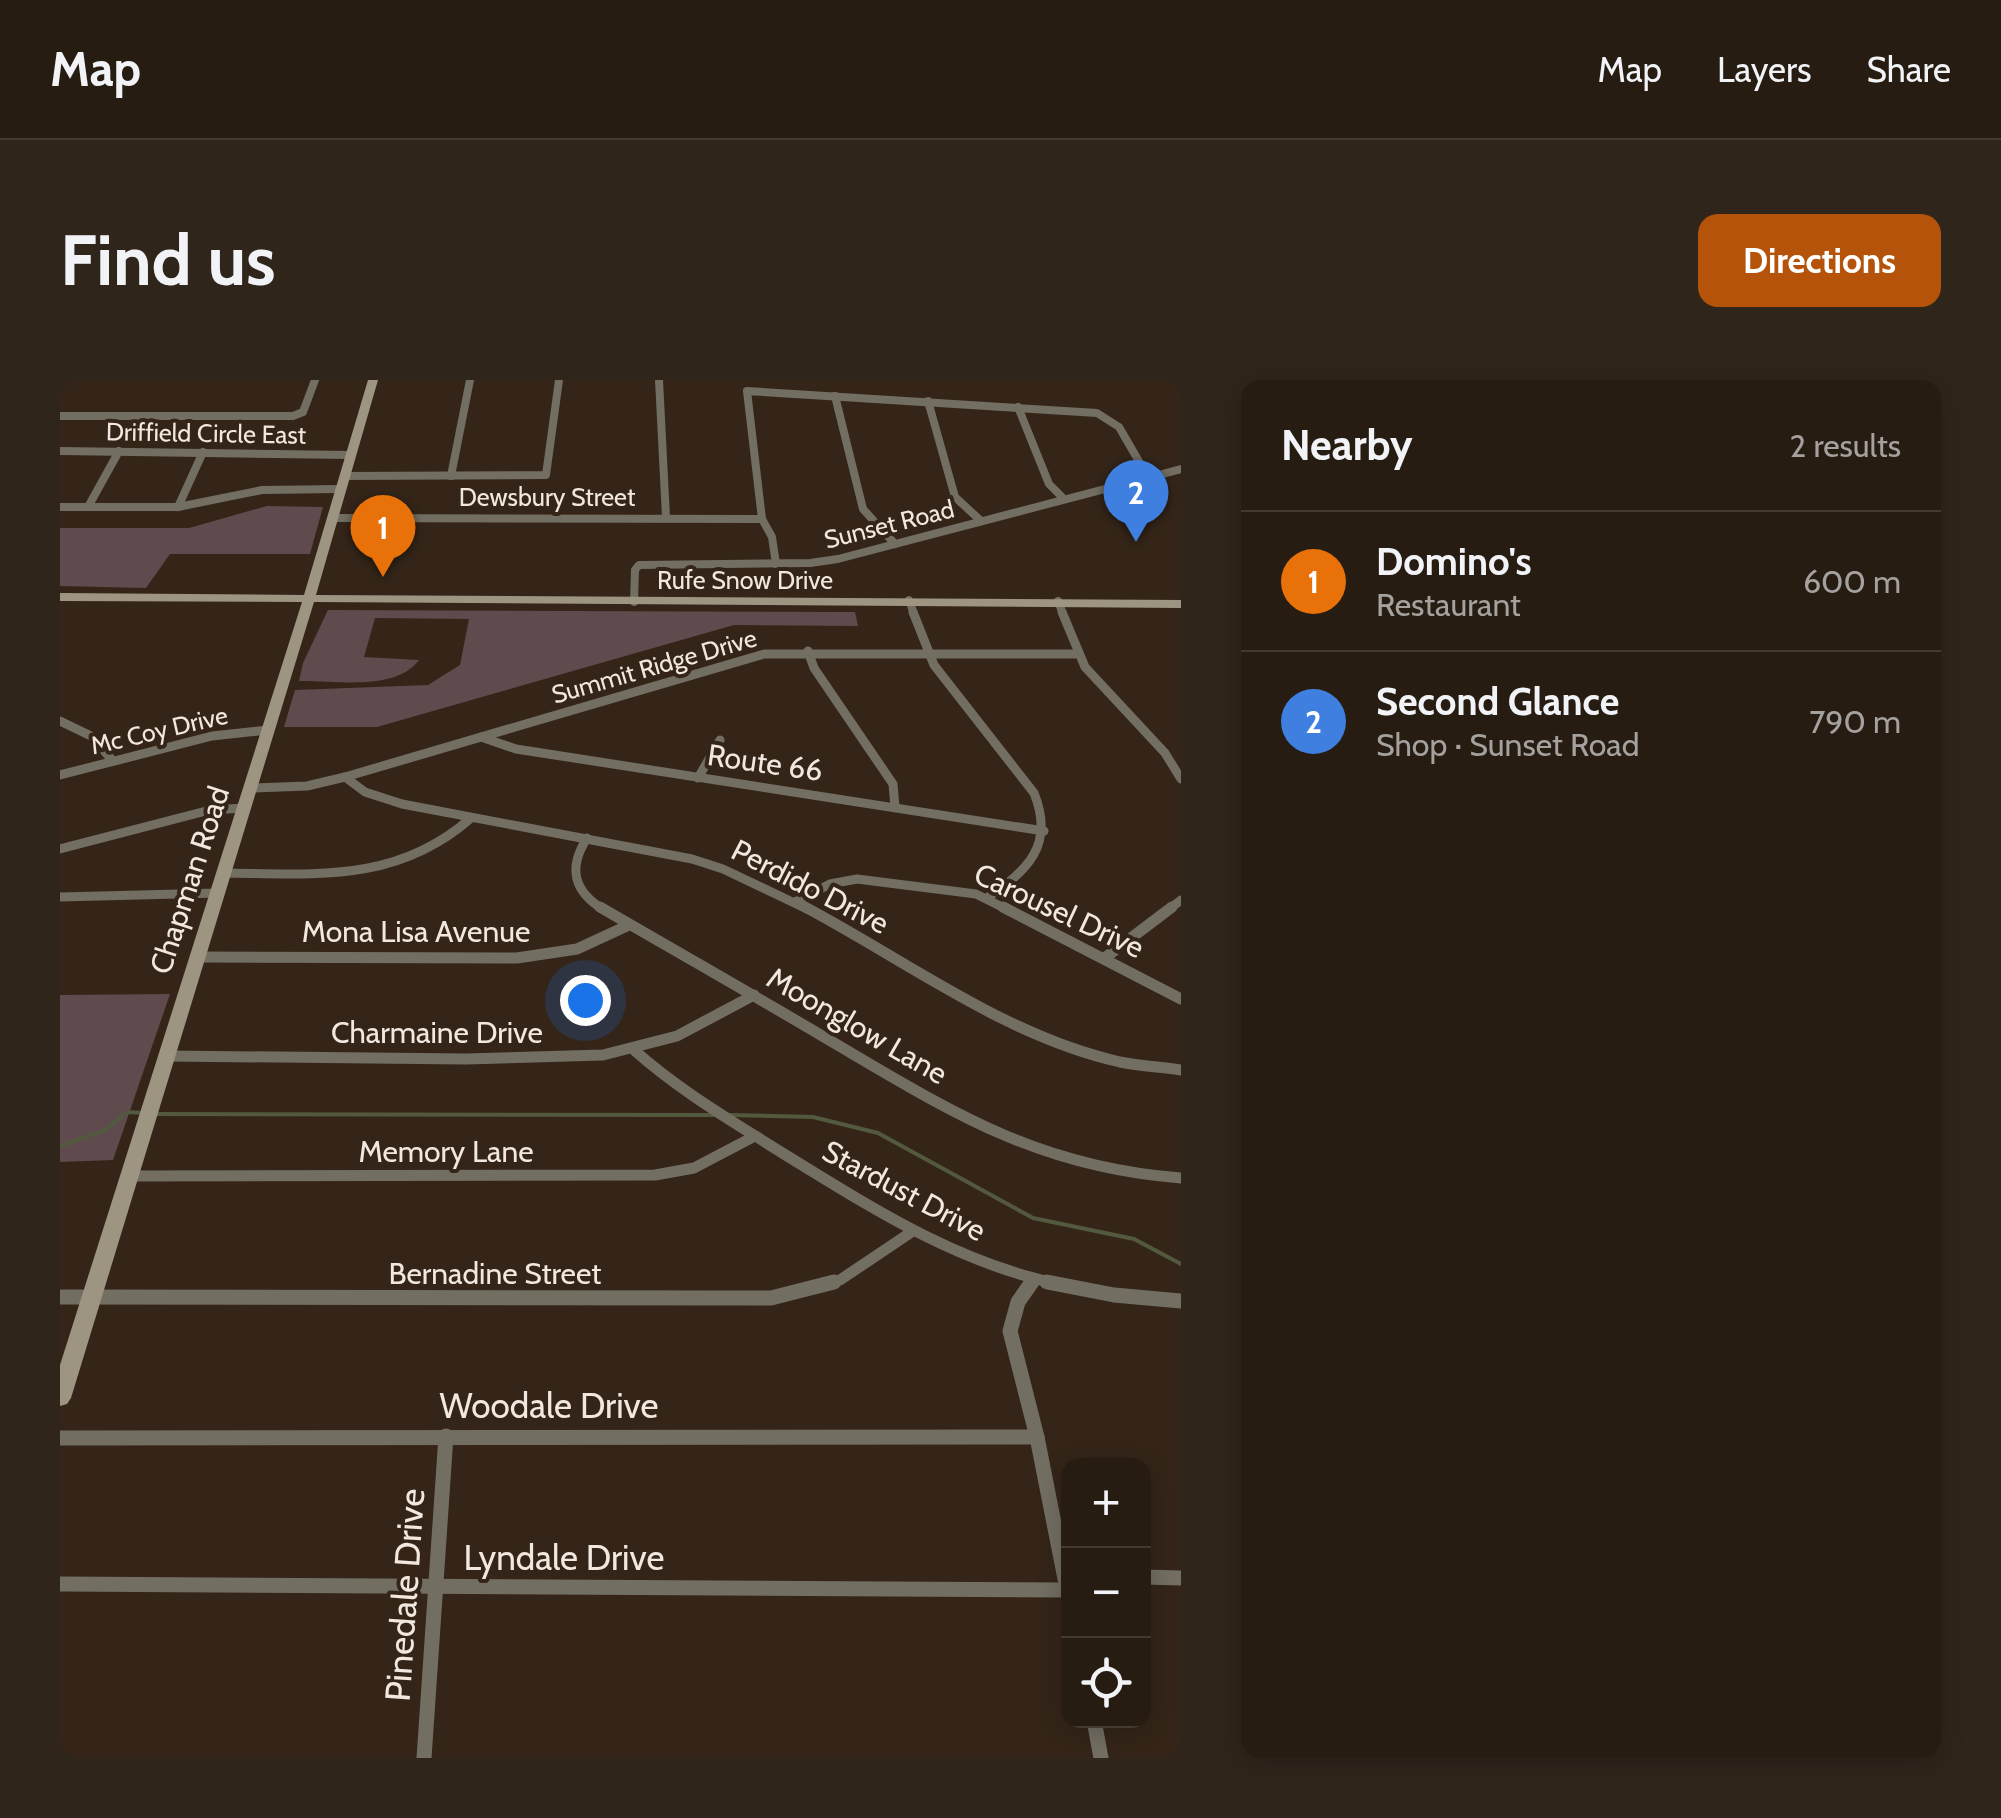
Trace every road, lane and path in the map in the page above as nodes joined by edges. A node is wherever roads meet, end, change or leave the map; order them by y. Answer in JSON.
{"nodes":[{"id":1,"x":314,"y":380,"type":"edge"},
{"id":2,"x":374,"y":380,"type":"edge"},
{"id":3,"x":470,"y":380,"type":"edge"},
{"id":4,"x":559,"y":380,"type":"edge"},
{"id":5,"x":658,"y":380,"type":"edge"},
{"id":6,"x":835,"y":396,"type":"junction"},
{"id":7,"x":928,"y":401,"type":"junction"},
{"id":8,"x":1018,"y":407,"type":"junction"},
{"id":9,"x":60,"y":416,"type":"edge"},
{"id":10,"x":60,"y":452,"type":"edge"},
{"id":11,"x":119,"y":452,"type":"junction"},
{"id":12,"x":203,"y":452,"type":"junction"},
{"id":13,"x":351,"y":455,"type":"junction"},
{"id":14,"x":1181,"y":469,"type":"edge"},
{"id":15,"x":344,"y":476,"type":"junction"},
{"id":16,"x":451,"y":476,"type":"junction"},
{"id":17,"x":1148,"y":476,"type":"junction"},
{"id":18,"x":340,"y":489,"type":"junction"},
{"id":19,"x":1064,"y":499,"type":"junction"},
{"id":20,"x":60,"y":507,"type":"edge"},
{"id":21,"x":88,"y":507,"type":"junction"},
{"id":22,"x":178,"y":507,"type":"junction"},
{"id":23,"x":666,"y":517,"type":"junction"},
{"id":24,"x":332,"y":518,"type":"junction"},
{"id":25,"x":762,"y":518,"type":"junction"},
{"id":26,"x":981,"y":521,"type":"junction"},
{"id":27,"x":895,"y":544,"type":"junction"},
{"id":28,"x":776,"y":564,"type":"junction"},
{"id":29,"x":60,"y":594,"type":"edge"},
{"id":30,"x":310,"y":596,"type":"junction"},
{"id":31,"x":916,"y":600,"type":"junction"},
{"id":32,"x":1058,"y":600,"type":"junction"},
{"id":33,"x":634,"y":602,"type":"junction"},
{"id":34,"x":1181,"y":604,"type":"edge"},
{"id":35,"x":926,"y":651,"type":"junction"},
{"id":36,"x":808,"y":652,"type":"junction"},
{"id":37,"x":1077,"y":654,"type":"junction"},
{"id":38,"x":60,"y":721,"type":"edge"},
{"id":39,"x":268,"y":730,"type":"junction"},
{"id":40,"x":480,"y":737,"type":"junction"},
{"id":41,"x":720,"y":740,"type":"dead end"},
{"id":42,"x":113,"y":761,"type":"junction"},
{"id":43,"x":60,"y":775,"type":"edge"},
{"id":44,"x":345,"y":777,"type":"junction"},
{"id":45,"x":698,"y":778,"type":"junction"},
{"id":46,"x":1181,"y":779,"type":"edge"},
{"id":47,"x":251,"y":788,"type":"junction"},
{"id":48,"x":895,"y":806,"type":"junction"},
{"id":49,"x":245,"y":808,"type":"junction"},
{"id":50,"x":471,"y":818,"type":"junction"},
{"id":51,"x":1044,"y":831,"type":"junction"},
{"id":52,"x":587,"y":838,"type":"junction"},
{"id":53,"x":60,"y":849,"type":"edge"},
{"id":54,"x":224,"y":873,"type":"junction"},
{"id":55,"x":218,"y":893,"type":"junction"},
{"id":56,"x":60,"y":896,"type":"edge"},
{"id":57,"x":987,"y":898,"type":"junction"},
{"id":58,"x":1181,"y":900,"type":"edge"},
{"id":59,"x":795,"y":902,"type":"junction"},
{"id":60,"x":629,"y":924,"type":"junction"},
{"id":61,"x":197,"y":956,"type":"junction"},
{"id":62,"x":1106,"y":957,"type":"junction"},
{"id":63,"x":754,"y":995,"type":"junction"},
{"id":64,"x":1181,"y":1000,"type":"edge"},
{"id":65,"x":634,"y":1050,"type":"junction"},
{"id":66,"x":167,"y":1056,"type":"junction"},
{"id":67,"x":1181,"y":1070,"type":"edge"},
{"id":68,"x":755,"y":1136,"type":"junction"},
{"id":69,"x":128,"y":1176,"type":"junction"},
{"id":70,"x":1181,"y":1178,"type":"edge"},
{"id":71,"x":913,"y":1232,"type":"junction"},
{"id":72,"x":1034,"y":1279,"type":"junction"},
{"id":73,"x":60,"y":1297,"type":"edge"},
{"id":74,"x":90,"y":1297,"type":"junction"},
{"id":75,"x":1181,"y":1301,"type":"edge"},
{"id":76,"x":60,"y":1398,"type":"edge"},
{"id":77,"x":446,"y":1436,"type":"junction"},
{"id":78,"x":1037,"y":1437,"type":"junction"},
{"id":79,"x":60,"y":1438,"type":"edge"},
{"id":80,"x":1061,"y":1552,"type":"edge"},
{"id":81,"x":1151,"y":1578,"type":"edge"},
{"id":82,"x":1181,"y":1578,"type":"edge"},
{"id":83,"x":60,"y":1584,"type":"edge"},
{"id":84,"x":1061,"y":1585,"type":"edge"},
{"id":85,"x":436,"y":1587,"type":"junction"},
{"id":86,"x":1095,"y":1728,"type":"edge"},
{"id":87,"x":424,"y":1758,"type":"edge"},
{"id":88,"x":1101,"y":1758,"type":"edge"}],
"edges":[{"from":1,"to":9,"type":"street"},
{"from":2,"to":13,"type":"street","name":"Chapman Road"},
{"from":3,"to":16,"type":"street"},
{"from":4,"to":16,"type":"street"},
{"from":5,"to":23,"type":"street"},
{"from":6,"to":7,"type":"street"},
{"from":6,"to":25,"type":"street"},
{"from":6,"to":27,"type":"street"},
{"from":7,"to":8,"type":"street"},
{"from":7,"to":26,"type":"street"},
{"from":8,"to":17,"type":"street"},
{"from":8,"to":19,"type":"street"},
{"from":10,"to":11,"type":"street","name":"Driffield Circle East"},
{"from":11,"to":12,"type":"street","name":"Driffield Circle East"},
{"from":11,"to":21,"type":"street"},
{"from":12,"to":13,"type":"street","name":"Driffield Circle East"},
{"from":12,"to":22,"type":"street"},
{"from":13,"to":15,"type":"street","name":"Chapman Road"},
{"from":14,"to":17,"type":"street","name":"Sunset Road"},
{"from":15,"to":16,"type":"street"},
{"from":15,"to":18,"type":"street","name":"Chapman Road"},
{"from":17,"to":19,"type":"street","name":"Sunset Road"},
{"from":18,"to":22,"type":"street"},
{"from":18,"to":24,"type":"street","name":"Chapman Road"},
{"from":19,"to":26,"type":"street","name":"Sunset Road"},
{"from":20,"to":21,"type":"street"},
{"from":21,"to":22,"type":"street"},
{"from":23,"to":24,"type":"street","name":"Dewsbury Street"},
{"from":23,"to":25,"type":"street","name":"Dewsbury Street"},
{"from":24,"to":30,"type":"street","name":"Chapman Road"},
{"from":25,"to":28,"type":"street"},
{"from":26,"to":27,"type":"street","name":"Sunset Road"},
{"from":27,"to":28,"type":"street","name":"Sunset Road"},
{"from":28,"to":33,"type":"street","name":"Sunset Road"},
{"from":29,"to":30,"type":"street","name":"Rufe Snow Drive"},
{"from":30,"to":33,"type":"street","name":"Rufe Snow Drive"},
{"from":30,"to":39,"type":"street","name":"Chapman Road"},
{"from":31,"to":32,"type":"street","name":"Rufe Snow Drive"},
{"from":31,"to":33,"type":"street","name":"Rufe Snow Drive"},
{"from":31,"to":35,"type":"street"},
{"from":32,"to":34,"type":"street","name":"Rufe Snow Drive"},
{"from":32,"to":37,"type":"street"},
{"from":35,"to":36,"type":"street","name":"Summit Ridge Drive"},
{"from":35,"to":37,"type":"street","name":"Summit Ridge Drive"},
{"from":35,"to":51,"type":"street"},
{"from":36,"to":40,"type":"street","name":"Summit Ridge Drive"},
{"from":36,"to":48,"type":"street"},
{"from":37,"to":46,"type":"street"},
{"from":38,"to":42,"type":"street"},
{"from":39,"to":42,"type":"street","name":"Mc Coy Drive"},
{"from":39,"to":47,"type":"street","name":"Chapman Road"},
{"from":40,"to":44,"type":"street","name":"Summit Ridge Drive"},
{"from":40,"to":45,"type":"street","name":"Route 66"},
{"from":41,"to":45,"type":"street"},
{"from":42,"to":43,"type":"street","name":"Mc Coy Drive"},
{"from":44,"to":47,"type":"street","name":"Summit Ridge Drive"},
{"from":44,"to":50,"type":"street","name":"Perdido Drive"},
{"from":45,"to":48,"type":"street","name":"Route 66"},
{"from":47,"to":49,"type":"street","name":"Chapman Road"},
{"from":48,"to":51,"type":"street","name":"Route 66"},
{"from":49,"to":53,"type":"street"},
{"from":49,"to":54,"type":"street","name":"Chapman Road"},
{"from":50,"to":52,"type":"street","name":"Perdido Drive"},
{"from":50,"to":54,"type":"street"},
{"from":51,"to":57,"type":"street"},
{"from":52,"to":59,"type":"street","name":"Perdido Drive"},
{"from":52,"to":60,"type":"street","name":"Moonglow Lane"},
{"from":54,"to":55,"type":"street","name":"Chapman Road"},
{"from":55,"to":56,"type":"street"},
{"from":55,"to":61,"type":"street","name":"Chapman Road"},
{"from":57,"to":59,"type":"street","name":"Carousel Drive"},
{"from":57,"to":62,"type":"street","name":"Carousel Drive"},
{"from":58,"to":62,"type":"street"},
{"from":59,"to":67,"type":"street","name":"Perdido Drive"},
{"from":60,"to":61,"type":"street","name":"Mona Lisa Avenue"},
{"from":60,"to":63,"type":"street","name":"Moonglow Lane"},
{"from":61,"to":66,"type":"street","name":"Chapman Road"},
{"from":62,"to":64,"type":"street","name":"Carousel Drive"},
{"from":63,"to":65,"type":"street","name":"Charmaine Drive"},
{"from":63,"to":70,"type":"street","name":"Moonglow Lane"},
{"from":65,"to":66,"type":"street","name":"Charmaine Drive"},
{"from":65,"to":68,"type":"street","name":"Stardust Drive"},
{"from":66,"to":69,"type":"street","name":"Chapman Road"},
{"from":68,"to":69,"type":"street","name":"Memory Lane"},
{"from":68,"to":71,"type":"street","name":"Stardust Drive"},
{"from":69,"to":74,"type":"street","name":"Chapman Road"},
{"from":71,"to":72,"type":"street","name":"Stardust Drive"},
{"from":71,"to":74,"type":"street","name":"Bernadine Street"},
{"from":72,"to":75,"type":"street","name":"Stardust Drive"},
{"from":72,"to":78,"type":"street"},
{"from":73,"to":74,"type":"street","name":"Bernadine Street"},
{"from":74,"to":76,"type":"street","name":"Chapman Road"},
{"from":77,"to":78,"type":"street","name":"Woodale Drive"},
{"from":77,"to":79,"type":"street","name":"Woodale Drive"},
{"from":77,"to":85,"type":"street","name":"Pinedale Drive"},
{"from":78,"to":80,"type":"street"},
{"from":81,"to":82,"type":"street"},
{"from":83,"to":85,"type":"street","name":"Lyndale Drive"},
{"from":84,"to":85,"type":"street","name":"Lyndale Drive"},
{"from":85,"to":87,"type":"street","name":"Pinedale Drive"},
{"from":86,"to":88,"type":"street"}]}
